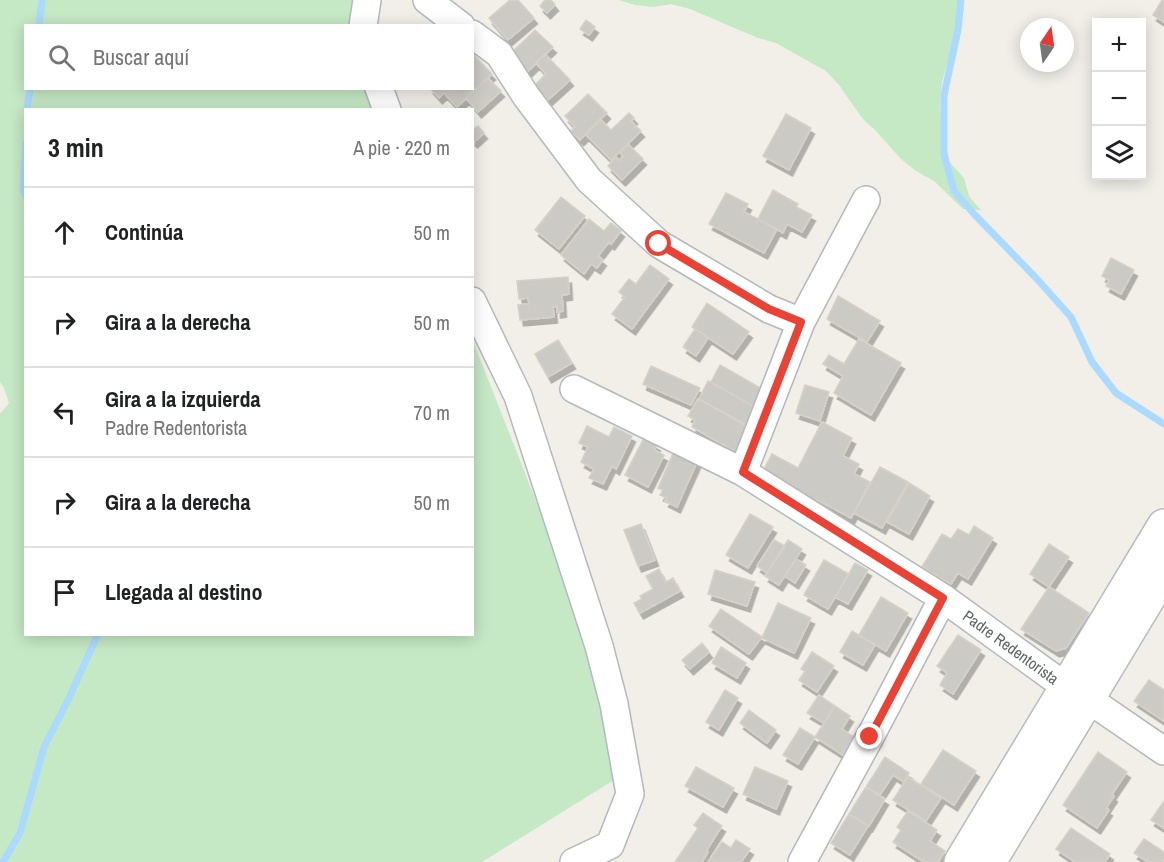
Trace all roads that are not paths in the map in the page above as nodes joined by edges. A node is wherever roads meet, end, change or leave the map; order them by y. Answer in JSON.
{"nodes":[{"id":1,"x":367,"y":0,"type":"edge"},
{"id":2,"x":427,"y":0,"type":"edge"},
{"id":3,"x":363,"y":24,"type":"edge"},
{"id":4,"x":458,"y":24,"type":"edge"},
{"id":5,"x":474,"y":35,"type":"edge"},
{"id":6,"x":380,"y":90,"type":"edge"},
{"id":7,"x":386,"y":108,"type":"edge"},
{"id":8,"x":866,"y":200,"type":"dead end"},
{"id":9,"x":474,"y":305,"type":"edge"},
{"id":10,"x":801,"y":322,"type":"junction"},
{"id":11,"x":574,"y":389,"type":"dead end"},
{"id":12,"x":743,"y":472,"type":"junction"},
{"id":13,"x":1164,"y":526,"type":"edge"},
{"id":14,"x":1164,"y":572,"type":"edge"},
{"id":15,"x":943,"y":598,"type":"junction"},
{"id":16,"x":1077,"y":693,"type":"junction"},
{"id":17,"x":1164,"y":751,"type":"edge"},
{"id":18,"x":574,"y":862,"type":"edge"},
{"id":19,"x":802,"y":862,"type":"edge"},
{"id":20,"x":961,"y":862,"type":"edge"},
{"id":21,"x":989,"y":862,"type":"edge"}],
"edges":[{"from":1,"to":3,"type":"street"},
{"from":2,"to":4,"type":"street"},
{"from":5,"to":10,"type":"street"},
{"from":6,"to":7,"type":"street"},
{"from":8,"to":10,"type":"street"},
{"from":9,"to":18,"type":"street"},
{"from":10,"to":12,"type":"street"},
{"from":11,"to":12,"type":"street","name":"Padre Redentorista"},
{"from":12,"to":15,"type":"street","name":"Padre Redentorista"},
{"from":13,"to":16,"type":"main road"},
{"from":14,"to":16,"type":"main road"},
{"from":15,"to":16,"type":"street","name":"Padre Redentorista"},
{"from":15,"to":19,"type":"street"},
{"from":16,"to":17,"type":"street","name":"Padre Redentorista"},
{"from":16,"to":20,"type":"main road"},
{"from":16,"to":21,"type":"main road"}]}
